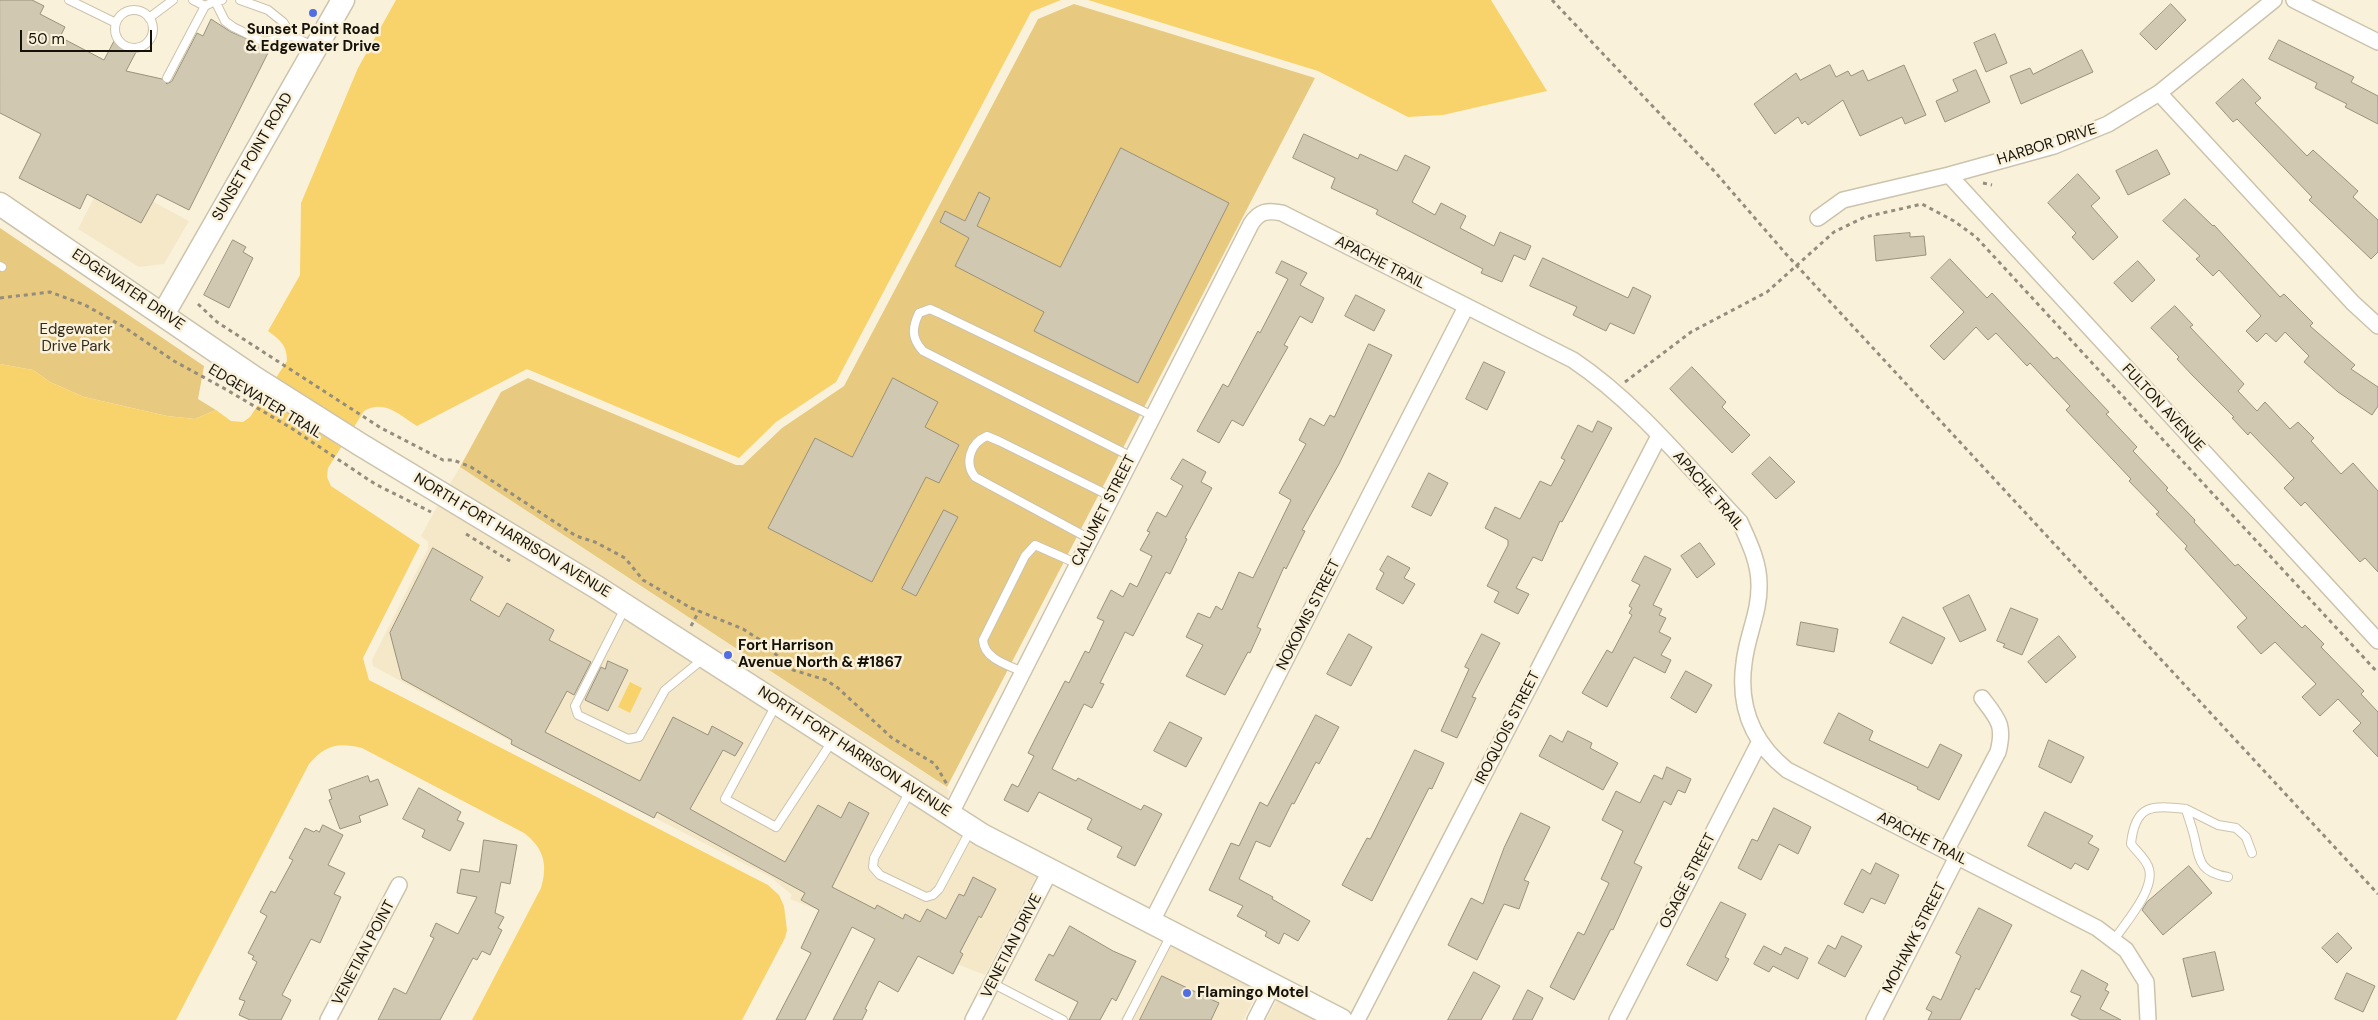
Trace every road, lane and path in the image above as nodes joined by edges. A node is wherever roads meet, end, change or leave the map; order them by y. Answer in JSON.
{"nodes":[{"id":1,"x":68,"y":0,"type":"edge"},
{"id":2,"x":173,"y":0,"type":"edge"},
{"id":3,"x":193,"y":0,"type":"edge"},
{"id":4,"x":240,"y":0,"type":"edge"},
{"id":5,"x":343,"y":0,"type":"edge"},
{"id":6,"x":1552,"y":0,"type":"edge"},
{"id":7,"x":2274,"y":0,"type":"edge"},
{"id":8,"x":2294,"y":0,"type":"edge"},
{"id":9,"x":218,"y":1,"type":"edge"},
{"id":10,"x":204,"y":6,"type":"junction"},
{"id":11,"x":149,"y":18,"type":"junction"},
{"id":12,"x":116,"y":22,"type":"junction"},
{"id":13,"x":292,"y":36,"type":"junction"},
{"id":14,"x":2378,"y":42,"type":"edge"},
{"id":15,"x":316,"y":48,"type":"junction"},
{"id":16,"x":167,"y":78,"type":"dead end"},
{"id":17,"x":2159,"y":93,"type":"junction"},
{"id":18,"x":1949,"y":175,"type":"junction"},
{"id":19,"x":0,"y":204,"type":"edge"},
{"id":20,"x":1264,"y":212,"type":"joint"},
{"id":21,"x":1818,"y":218,"type":"dead end"},
{"id":22,"x":1797,"y":266,"type":"junction"},
{"id":23,"x":0,"y":298,"type":"edge"},
{"id":24,"x":198,"y":304,"type":"dead end"},
{"id":25,"x":1466,"y":307,"type":"junction"},
{"id":26,"x":164,"y":314,"type":"junction"},
{"id":27,"x":2378,"y":326,"type":"edge"},
{"id":28,"x":255,"y":378,"type":"joint"},
{"id":29,"x":1612,"y":389,"type":"junction"},
{"id":30,"x":1153,"y":416,"type":"junction"},
{"id":31,"x":1659,"y":436,"type":"junction"},
{"id":32,"x":1132,"y":457,"type":"junction"},
{"id":33,"x":1112,"y":497,"type":"junction"},
{"id":34,"x":432,"y":513,"type":"dead end"},
{"id":35,"x":465,"y":533,"type":"dead end"},
{"id":36,"x":1090,"y":539,"type":"junction"},
{"id":37,"x":510,"y":561,"type":"dead end"},
{"id":38,"x":1078,"y":564,"type":"junction"},
{"id":39,"x":626,"y":606,"type":"junction"},
{"id":40,"x":2378,"y":641,"type":"edge"},
{"id":41,"x":706,"y":657,"type":"junction"},
{"id":42,"x":1022,"y":672,"type":"junction"},
{"id":43,"x":2378,"y":673,"type":"edge"},
{"id":44,"x":1982,"y":698,"type":"dead end"},
{"id":45,"x":777,"y":702,"type":"junction"},
{"id":46,"x":834,"y":739,"type":"junction"},
{"id":47,"x":1759,"y":743,"type":"junction"},
{"id":48,"x":911,"y":789,"type":"junction"},
{"id":49,"x":955,"y":805,"type":"junction"},
{"id":50,"x":2186,"y":809,"type":"junction"},
{"id":51,"x":971,"y":828,"type":"junction"},
{"id":52,"x":2252,"y":853,"type":"dead end"},
{"id":53,"x":1951,"y":854,"type":"junction"},
{"id":54,"x":1050,"y":871,"type":"junction"},
{"id":55,"x":2228,"y":877,"type":"dead end"},
{"id":56,"x":399,"y":886,"type":"dead end"},
{"id":57,"x":2378,"y":894,"type":"edge"},
{"id":58,"x":1151,"y":923,"type":"junction"},
{"id":59,"x":1172,"y":933,"type":"junction"},
{"id":60,"x":2114,"y":940,"type":"junction"},
{"id":61,"x":992,"y":983,"type":"junction"},
{"id":62,"x":1273,"y":985,"type":"junction"},
{"id":63,"x":328,"y":1020,"type":"edge"},
{"id":64,"x":973,"y":1020,"type":"edge"},
{"id":65,"x":1063,"y":1020,"type":"edge"},
{"id":66,"x":1127,"y":1020,"type":"edge"},
{"id":67,"x":1255,"y":1020,"type":"edge"},
{"id":68,"x":1341,"y":1020,"type":"edge"},
{"id":69,"x":1357,"y":1020,"type":"edge"},
{"id":70,"x":1617,"y":1020,"type":"edge"},
{"id":71,"x":1874,"y":1020,"type":"edge"},
{"id":72,"x":2148,"y":1020,"type":"edge"}],
"edges":[{"from":1,"to":12,"type":"lane"},
{"from":2,"to":11,"type":"lane"},
{"from":3,"to":10,"type":"lane"},
{"from":4,"to":13,"type":"lane"},
{"from":5,"to":15,"type":"main road","name":"SUNSET POINT ROAD"},
{"from":6,"to":22,"type":"path"},
{"from":7,"to":17,"type":"street","name":"HARBOR DRIVE"},
{"from":8,"to":14,"type":"street"},
{"from":9,"to":10,"type":"lane"},
{"from":9,"to":13,"type":"lane"},
{"from":10,"to":16,"type":"lane"},
{"from":11,"to":12,"type":"lane"},
{"from":11,"to":12,"type":"lane"},
{"from":13,"to":15,"type":"lane"},
{"from":15,"to":26,"type":"main road","name":"SUNSET POINT ROAD"},
{"from":17,"to":18,"type":"street","name":"HARBOR DRIVE"},
{"from":17,"to":27,"type":"street"},
{"from":18,"to":21,"type":"street","name":"HARBOR DRIVE"},
{"from":18,"to":40,"type":"street","name":"FULTON AVENUE"},
{"from":19,"to":26,"type":"main road","name":"EDGEWATER DRIVE"},
{"from":20,"to":25,"type":"street","name":"APACHE TRAIL"},
{"from":20,"to":30,"type":"street","name":"CALUMET STREET"},
{"from":22,"to":29,"type":"path"},
{"from":22,"to":43,"type":"path"},
{"from":22,"to":57,"type":"path"},
{"from":23,"to":34,"type":"path","name":"EDGEWATER TRAIL"},
{"from":24,"to":49,"type":"path"},
{"from":25,"to":29,"type":"street","name":"APACHE TRAIL"},
{"from":25,"to":58,"type":"street","name":"NOKOMIS STREET"},
{"from":26,"to":28,"type":"main road","name":"EDGEWATER DRIVE"},
{"from":28,"to":39,"type":"main road","name":"NORTH FORT HARRISON AVENUE"},
{"from":29,"to":31,"type":"street","name":"APACHE TRAIL"},
{"from":30,"to":32,"type":"street","name":"CALUMET STREET"},
{"from":30,"to":32,"type":"lane"},
{"from":31,"to":47,"type":"street","name":"APACHE TRAIL"},
{"from":31,"to":69,"type":"street","name":"IROQUOIS STREET"},
{"from":32,"to":33,"type":"street","name":"CALUMET STREET"},
{"from":33,"to":36,"type":"street","name":"CALUMET STREET"},
{"from":33,"to":36,"type":"lane"},
{"from":35,"to":37,"type":"path"},
{"from":36,"to":38,"type":"street","name":"CALUMET STREET"},
{"from":38,"to":42,"type":"street","name":"CALUMET STREET"},
{"from":38,"to":42,"type":"lane"},
{"from":39,"to":41,"type":"main road","name":"NORTH FORT HARRISON AVENUE"},
{"from":39,"to":41,"type":"lane"},
{"from":41,"to":45,"type":"main road","name":"NORTH FORT HARRISON AVENUE"},
{"from":42,"to":49,"type":"street","name":"CALUMET STREET"},
{"from":44,"to":53,"type":"street","name":"MOHAWK STREET"},
{"from":45,"to":46,"type":"main road","name":"NORTH FORT HARRISON AVENUE"},
{"from":45,"to":46,"type":"lane"},
{"from":46,"to":48,"type":"main road","name":"NORTH FORT HARRISON AVENUE"},
{"from":47,"to":53,"type":"street","name":"APACHE TRAIL"},
{"from":47,"to":70,"type":"street","name":"OSAGE STREET"},
{"from":48,"to":49,"type":"main road","name":"NORTH FORT HARRISON AVENUE"},
{"from":48,"to":51,"type":"lane"},
{"from":49,"to":51,"type":"main road","name":"NORTH FORT HARRISON AVENUE"},
{"from":50,"to":52,"type":"lane"},
{"from":50,"to":55,"type":"lane"},
{"from":50,"to":60,"type":"lane"},
{"from":51,"to":54,"type":"main road","name":"NORTH FORT HARRISON AVENUE"},
{"from":53,"to":60,"type":"street","name":"APACHE TRAIL"},
{"from":53,"to":71,"type":"street","name":"MOHAWK STREET"},
{"from":54,"to":58,"type":"main road","name":"NORTH FORT HARRISON AVENUE"},
{"from":54,"to":61,"type":"street","name":"VENETIAN DRIVE"},
{"from":56,"to":63,"type":"street","name":"VENETIAN POINT"},
{"from":58,"to":59,"type":"main road","name":"NORTH FORT HARRISON AVENUE"},
{"from":59,"to":62,"type":"main road","name":"NORTH FORT HARRISON AVENUE"},
{"from":59,"to":66,"type":"lane"},
{"from":60,"to":72,"type":"street","name":"APACHE TRAIL"},
{"from":61,"to":64,"type":"street","name":"VENETIAN DRIVE"},
{"from":61,"to":65,"type":"lane"},
{"from":62,"to":67,"type":"street"},
{"from":62,"to":68,"type":"main road","name":"NORTH FORT HARRISON AVENUE"}]}
